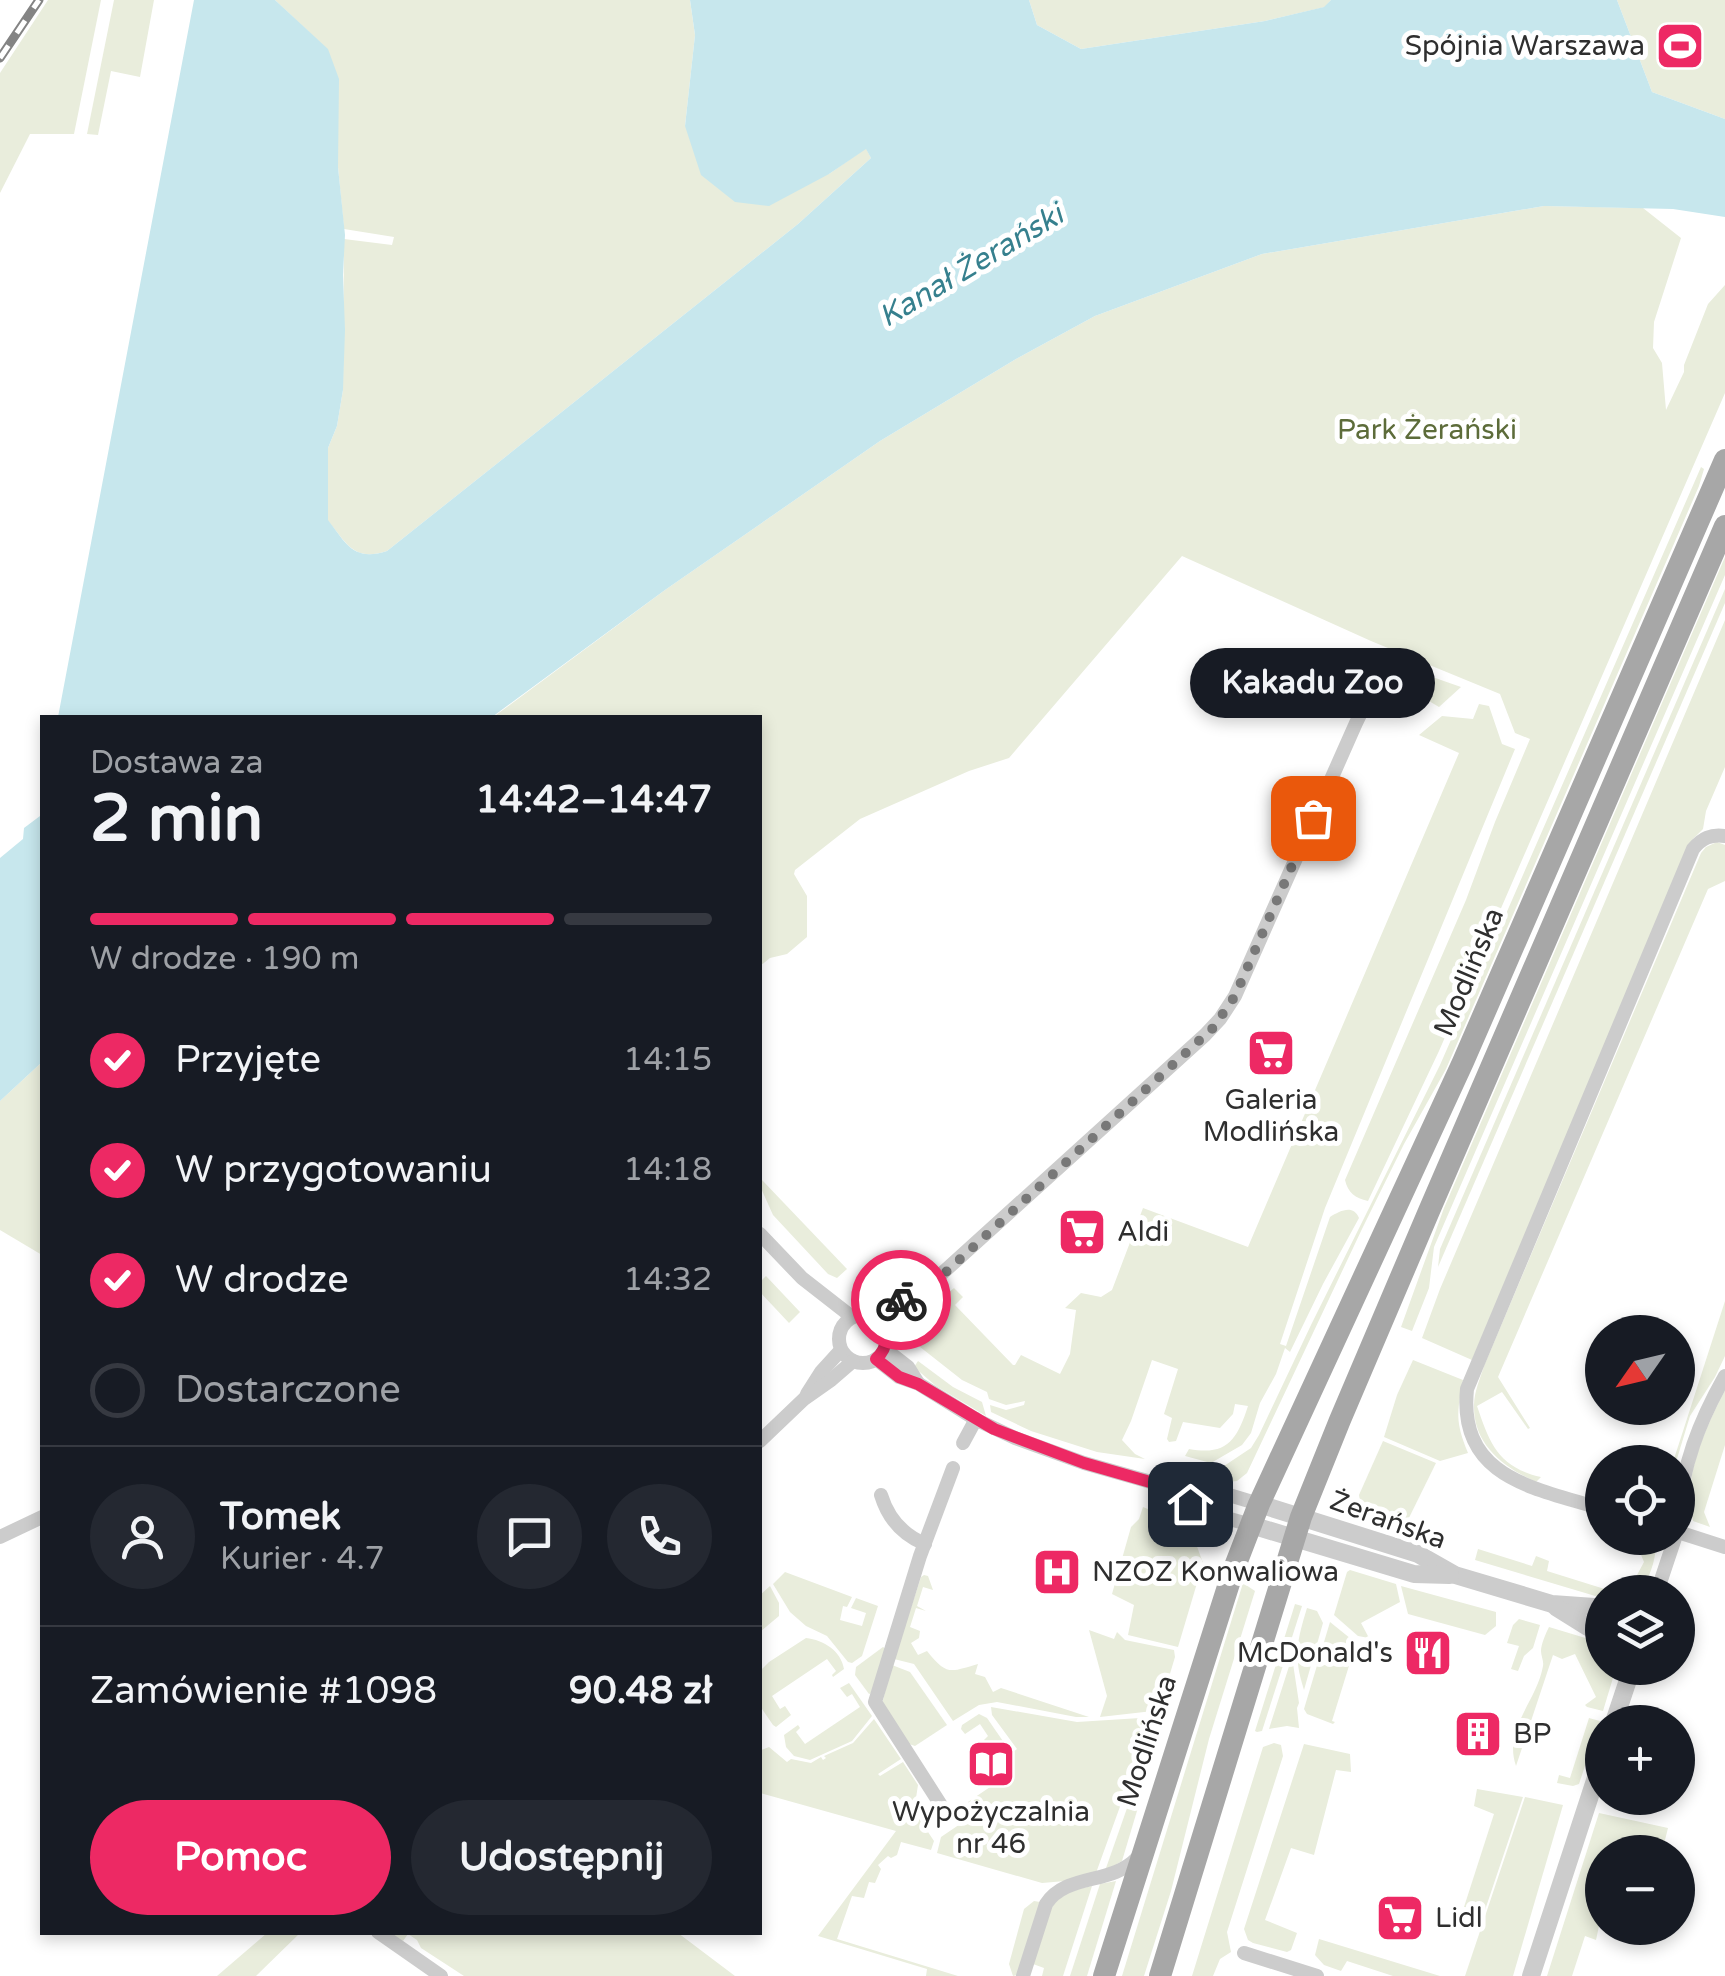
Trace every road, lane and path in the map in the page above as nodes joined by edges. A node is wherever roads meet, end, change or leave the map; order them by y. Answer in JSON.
{"nodes":[{"id":1,"x":1725,"y":460,"type":"edge"},
{"id":2,"x":1725,"y":526,"type":"edge"},
{"id":3,"x":1380,"y":681,"type":"dead end"},
{"id":4,"x":1720,"y":835,"type":"edge"},
{"id":5,"x":762,"y":1236,"type":"edge"},
{"id":6,"x":847,"y":1322,"type":"junction"},
{"id":7,"x":881,"y":1324,"type":"junction"},
{"id":8,"x":841,"y":1350,"type":"junction"},
{"id":9,"x":880,"y":1354,"type":"junction"},
{"id":10,"x":853,"y":1361,"type":"junction"},
{"id":11,"x":1725,"y":1376,"type":"edge"},
{"id":12,"x":804,"y":1399,"type":"junction"},
{"id":13,"x":976,"y":1419,"type":"junction"},
{"id":14,"x":762,"y":1439,"type":"edge"},
{"id":15,"x":964,"y":1443,"type":"dead end"},
{"id":16,"x":1693,"y":1445,"type":"edge"},
{"id":17,"x":953,"y":1468,"type":"dead end"},
{"id":18,"x":1164,"y":1486,"type":"junction"},
{"id":19,"x":881,"y":1495,"type":"dead end"},
{"id":20,"x":1585,"y":1503,"type":"edge"},
{"id":21,"x":1255,"y":1515,"type":"junction"},
{"id":22,"x":40,"y":1518,"type":"edge"},
{"id":23,"x":1297,"y":1528,"type":"junction"},
{"id":24,"x":0,"y":1538,"type":"edge"},
{"id":25,"x":1695,"y":1540,"type":"edge"},
{"id":26,"x":925,"y":1544,"type":"junction"},
{"id":27,"x":1725,"y":1547,"type":"edge"},
{"id":28,"x":1552,"y":1604,"type":"junction"},
{"id":29,"x":1585,"y":1606,"type":"edge"},
{"id":30,"x":1585,"y":1625,"type":"edge"},
{"id":31,"x":1585,"y":1811,"type":"edge"},
{"id":32,"x":946,"y":1813,"type":"dead end"},
{"id":33,"x":1141,"y":1854,"type":"junction"},
{"id":34,"x":382,"y":1935,"type":"edge"},
{"id":35,"x":1244,"y":1952,"type":"dead end"},
{"id":36,"x":441,"y":1976,"type":"edge"},
{"id":37,"x":1023,"y":1976,"type":"edge"},
{"id":38,"x":1104,"y":1976,"type":"edge"},
{"id":39,"x":1160,"y":1976,"type":"edge"},
{"id":40,"x":1317,"y":1976,"type":"edge"},
{"id":41,"x":1531,"y":1976,"type":"edge"}],
"edges":[{"from":1,"to":21,"type":"main road","name":"Modlińska"},
{"from":2,"to":23,"type":"main road","name":"Modlińska"},
{"from":3,"to":7,"type":"street"},
{"from":4,"to":20,"type":"street"},
{"from":5,"to":6,"type":"street"},
{"from":6,"to":7,"type":"street"},
{"from":6,"to":8,"type":"street"},
{"from":7,"to":9,"type":"street"},
{"from":8,"to":10,"type":"street"},
{"from":8,"to":12,"type":"street"},
{"from":9,"to":10,"type":"street"},
{"from":9,"to":13,"type":"street"},
{"from":10,"to":12,"type":"street"},
{"from":11,"to":16,"type":"street"},
{"from":12,"to":14,"type":"street"},
{"from":13,"to":15,"type":"street"},
{"from":13,"to":18,"type":"street"},
{"from":17,"to":26,"type":"street"},
{"from":18,"to":21,"type":"street"},
{"from":18,"to":21,"type":"street"},
{"from":19,"to":26,"type":"street"},
{"from":21,"to":23,"type":"street"},
{"from":21,"to":33,"type":"main road","name":"Modlińska"},
{"from":22,"to":24,"type":"street"},
{"from":23,"to":28,"type":"street","name":"Żerańska"},
{"from":23,"to":39,"type":"main road","name":"Modlińska"},
{"from":25,"to":27,"type":"street"},
{"from":26,"to":32,"type":"street"},
{"from":28,"to":29,"type":"street","name":"Żerańska"},
{"from":28,"to":30,"type":"street","name":"Żerańska"},
{"from":31,"to":41,"type":"street"},
{"from":33,"to":37,"type":"street"},
{"from":33,"to":38,"type":"main road","name":"Modlińska"},
{"from":34,"to":36,"type":"street"},
{"from":35,"to":40,"type":"street"}]}
